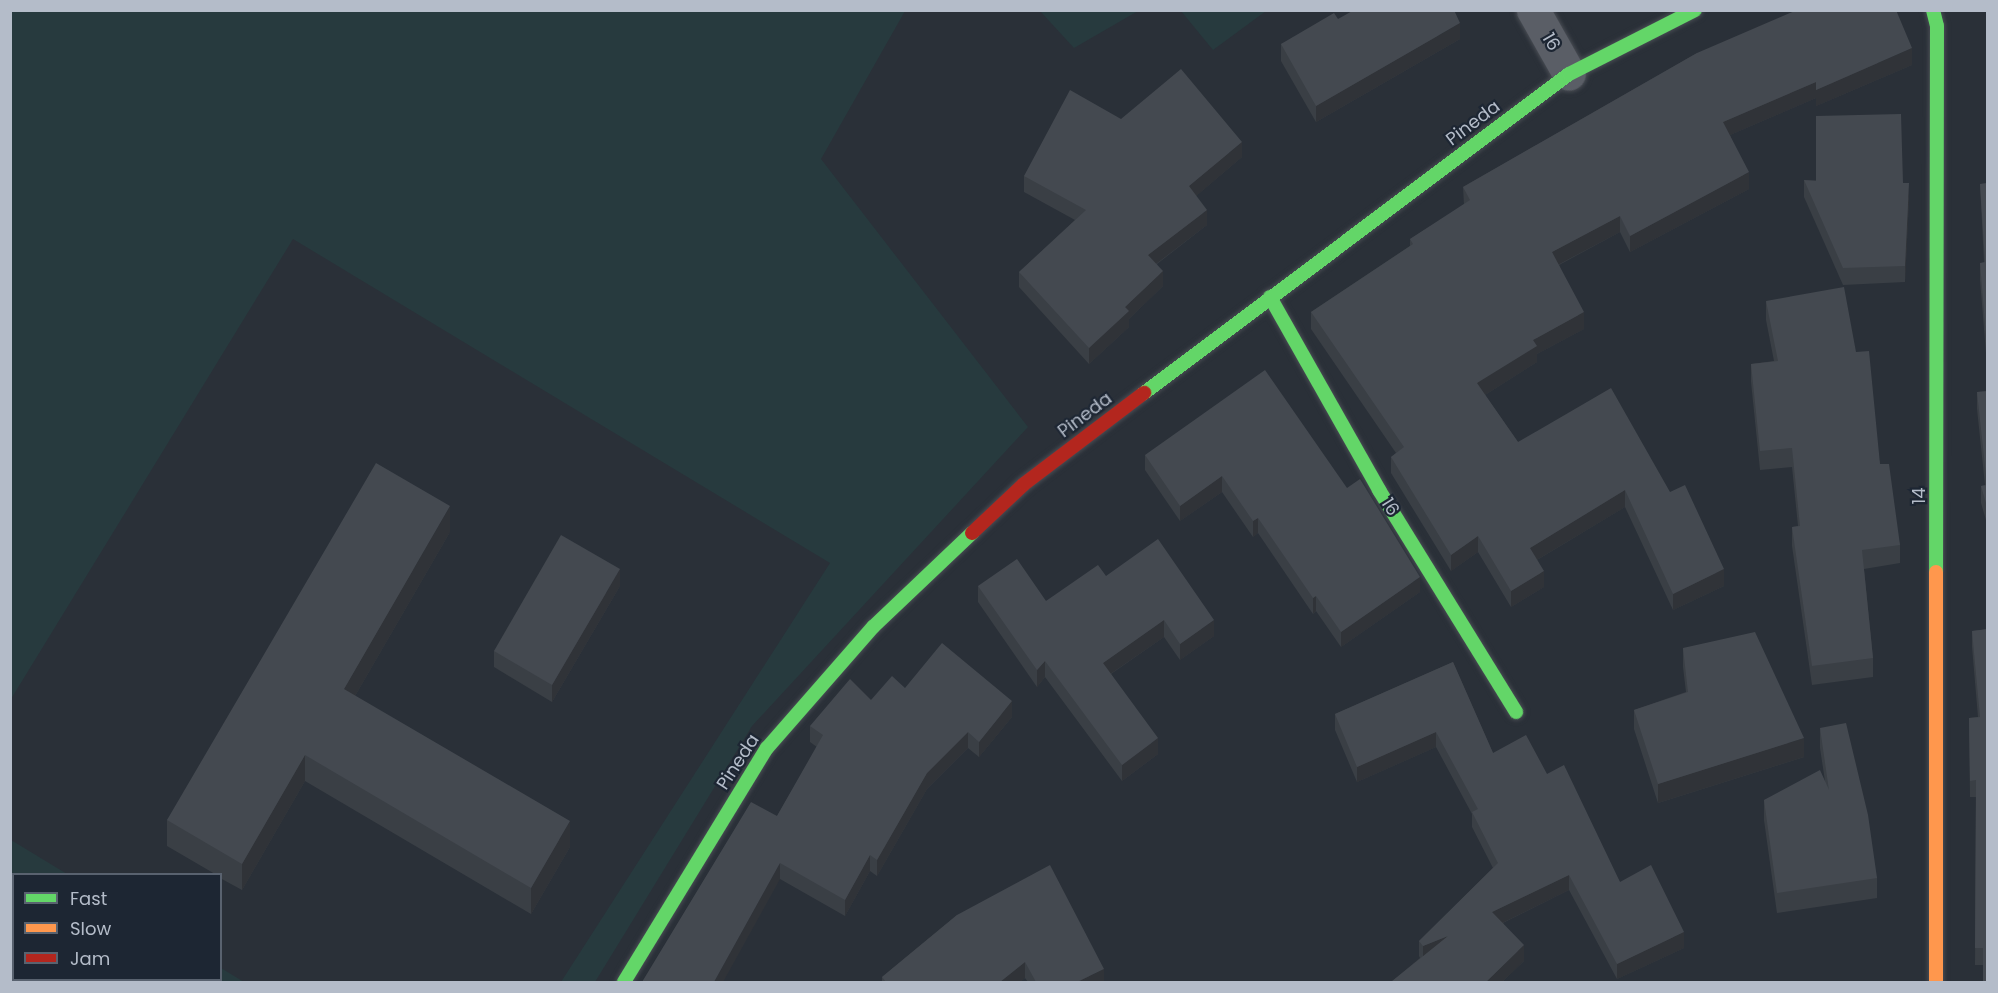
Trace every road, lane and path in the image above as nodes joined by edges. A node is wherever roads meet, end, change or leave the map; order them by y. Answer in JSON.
{"nodes":[{"id":1,"x":1533,"y":10,"type":"edge"},
{"id":2,"x":1695,"y":10,"type":"edge"},
{"id":3,"x":1933,"y":10,"type":"edge"},
{"id":4,"x":1569,"y":74,"type":"junction"},
{"id":5,"x":1270,"y":297,"type":"junction"},
{"id":6,"x":1516,"y":712,"type":"dead end"},
{"id":7,"x":624,"y":982,"type":"edge"},
{"id":8,"x":1936,"y":982,"type":"edge"}],
"edges":[{"from":1,"to":4,"type":"street","name":"16"},
{"from":2,"to":4,"type":"street","name":"Pineda"},
{"from":3,"to":8,"type":"street","name":"14"},
{"from":4,"to":5,"type":"street","name":"Pineda"},
{"from":5,"to":6,"type":"street","name":"16"},
{"from":5,"to":7,"type":"street","name":"Pineda"}]}
